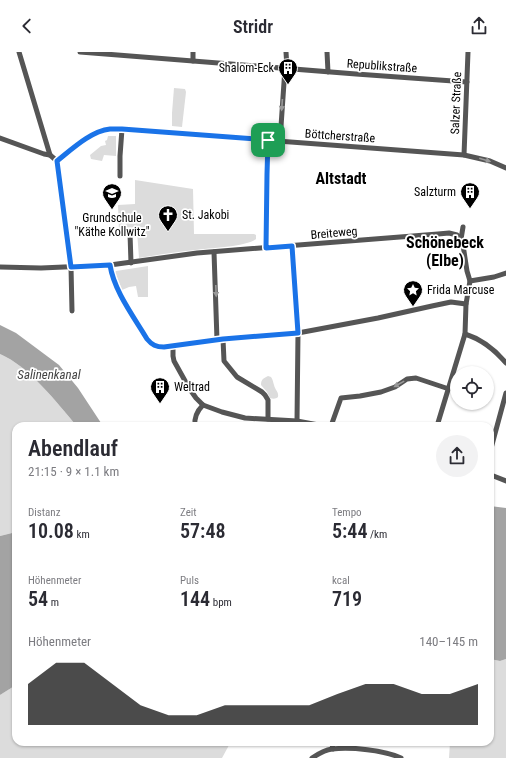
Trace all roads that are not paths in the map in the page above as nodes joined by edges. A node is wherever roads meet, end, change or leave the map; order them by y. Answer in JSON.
{"nodes":[{"id":1,"x":19,"y":52,"type":"edge"},
{"id":2,"x":81,"y":52,"type":"edge"},
{"id":3,"x":194,"y":52,"type":"edge"},
{"id":4,"x":286,"y":52,"type":"edge"},
{"id":5,"x":327,"y":52,"type":"edge"},
{"id":6,"x":468,"y":52,"type":"edge"},
{"id":7,"x":193,"y":61,"type":"junction"},
{"id":8,"x":286,"y":68,"type":"junction"},
{"id":9,"x":328,"y":72,"type":"junction"},
{"id":10,"x":467,"y":82,"type":"junction"},
{"id":11,"x":122,"y":129,"type":"junction"},
{"id":12,"x":0,"y":138,"type":"edge"},
{"id":13,"x":268,"y":140,"type":"junction"},
{"id":14,"x":280,"y":141,"type":"junction"},
{"id":15,"x":50,"y":155,"type":"junction"},
{"id":16,"x":464,"y":155,"type":"junction"},
{"id":17,"x":57,"y":161,"type":"junction"},
{"id":18,"x":506,"y":168,"type":"edge"},
{"id":19,"x":120,"y":176,"type":"dead end"},
{"id":20,"x":464,"y":227,"type":"dead end"},
{"id":21,"x":130,"y":233,"type":"dead end"},
{"id":22,"x":461,"y":240,"type":"junction"},
{"id":23,"x":292,"y":246,"type":"junction"},
{"id":24,"x":266,"y":248,"type":"junction"},
{"id":25,"x":214,"y":252,"type":"junction"},
{"id":26,"x":131,"y":263,"type":"junction"},
{"id":27,"x":110,"y":265,"type":"junction"},
{"id":28,"x":0,"y":267,"type":"edge"},
{"id":29,"x":71,"y":267,"type":"junction"},
{"id":30,"x":506,"y":273,"type":"edge"},
{"id":31,"x":470,"y":281,"type":"junction"},
{"id":32,"x":466,"y":304,"type":"junction"},
{"id":33,"x":72,"y":311,"type":"dead end"},
{"id":34,"x":298,"y":333,"type":"junction"},
{"id":35,"x":465,"y":334,"type":"junction"},
{"id":36,"x":220,"y":339,"type":"junction"},
{"id":37,"x":173,"y":346,"type":"junction"},
{"id":38,"x":506,"y":363,"type":"edge"},
{"id":39,"x":449,"y":389,"type":"junction"},
{"id":40,"x":506,"y":393,"type":"edge"},
{"id":41,"x":203,"y":405,"type":"junction"},
{"id":42,"x":268,"y":419,"type":"junction"},
{"id":43,"x":297,"y":421,"type":"junction"},
{"id":44,"x":195,"y":422,"type":"edge"},
{"id":45,"x":302,"y":422,"type":"edge"},
{"id":46,"x":332,"y":422,"type":"edge"},
{"id":47,"x":438,"y":422,"type":"edge"},
{"id":48,"x":494,"y":437,"type":"edge"},
{"id":49,"x":494,"y":476,"type":"edge"},
{"id":50,"x":506,"y":481,"type":"edge"},
{"id":51,"x":330,"y":746,"type":"edge"},
{"id":52,"x":339,"y":746,"type":"edge"},
{"id":53,"x":312,"y":758,"type":"edge"},
{"id":54,"x":401,"y":758,"type":"edge"}],
"edges":[{"from":1,"to":15,"type":"street"},
{"from":2,"to":7,"type":"street","name":"Republikstraße"},
{"from":3,"to":7,"type":"street"},
{"from":4,"to":8,"type":"street"},
{"from":5,"to":9,"type":"street"},
{"from":6,"to":10,"type":"street","name":"Salzer Straße"},
{"from":7,"to":8,"type":"street","name":"Republikstraße"},
{"from":8,"to":9,"type":"street","name":"Republikstraße"},
{"from":8,"to":14,"type":"street","one_way":true},
{"from":9,"to":10,"type":"street","name":"Republikstraße"},
{"from":10,"to":16,"type":"street","name":"Salzer Straße"},
{"from":11,"to":13,"type":"street","name":"Böttcherstraße"},
{"from":11,"to":17,"type":"street","name":"Böttcherstraße"},
{"from":11,"to":19,"type":"street"},
{"from":12,"to":15,"type":"street"},
{"from":13,"to":14,"type":"street","name":"Böttcherstraße"},
{"from":13,"to":24,"type":"street"},
{"from":14,"to":16,"type":"street","name":"Böttcherstraße"},
{"from":15,"to":17,"type":"street"},
{"from":16,"to":18,"type":"street","name":"Böttcherstraße","one_way":true},
{"from":17,"to":29,"type":"street"},
{"from":20,"to":22,"type":"street"},
{"from":21,"to":26,"type":"street"},
{"from":22,"to":23,"type":"street","name":"Breiteweg"},
{"from":22,"to":31,"type":"street"},
{"from":23,"to":24,"type":"street","name":"Breiteweg"},
{"from":23,"to":34,"type":"street"},
{"from":24,"to":25,"type":"street","name":"Breiteweg"},
{"from":25,"to":26,"type":"street","name":"Breiteweg"},
{"from":25,"to":36,"type":"street","one_way":true},
{"from":26,"to":27,"type":"street","name":"Breiteweg"},
{"from":27,"to":29,"type":"street","name":"Breiteweg"},
{"from":27,"to":37,"type":"street"},
{"from":28,"to":29,"type":"street","name":"Breiteweg"},
{"from":29,"to":33,"type":"street"},
{"from":30,"to":31,"type":"street"},
{"from":31,"to":32,"type":"street"},
{"from":32,"to":34,"type":"street"},
{"from":32,"to":35,"type":"street"},
{"from":34,"to":36,"type":"street"},
{"from":34,"to":43,"type":"street"},
{"from":35,"to":38,"type":"street"},
{"from":35,"to":39,"type":"street"},
{"from":36,"to":37,"type":"street"},
{"from":36,"to":42,"type":"street"},
{"from":37,"to":41,"type":"street"},
{"from":39,"to":46,"type":"street","one_way":true},
{"from":39,"to":47,"type":"street"},
{"from":40,"to":48,"type":"street"},
{"from":41,"to":42,"type":"street"},
{"from":41,"to":44,"type":"street"},
{"from":42,"to":43,"type":"street"},
{"from":43,"to":45,"type":"street"},
{"from":49,"to":50,"type":"street"},
{"from":51,"to":53,"type":"street"},
{"from":52,"to":54,"type":"street"}]}
